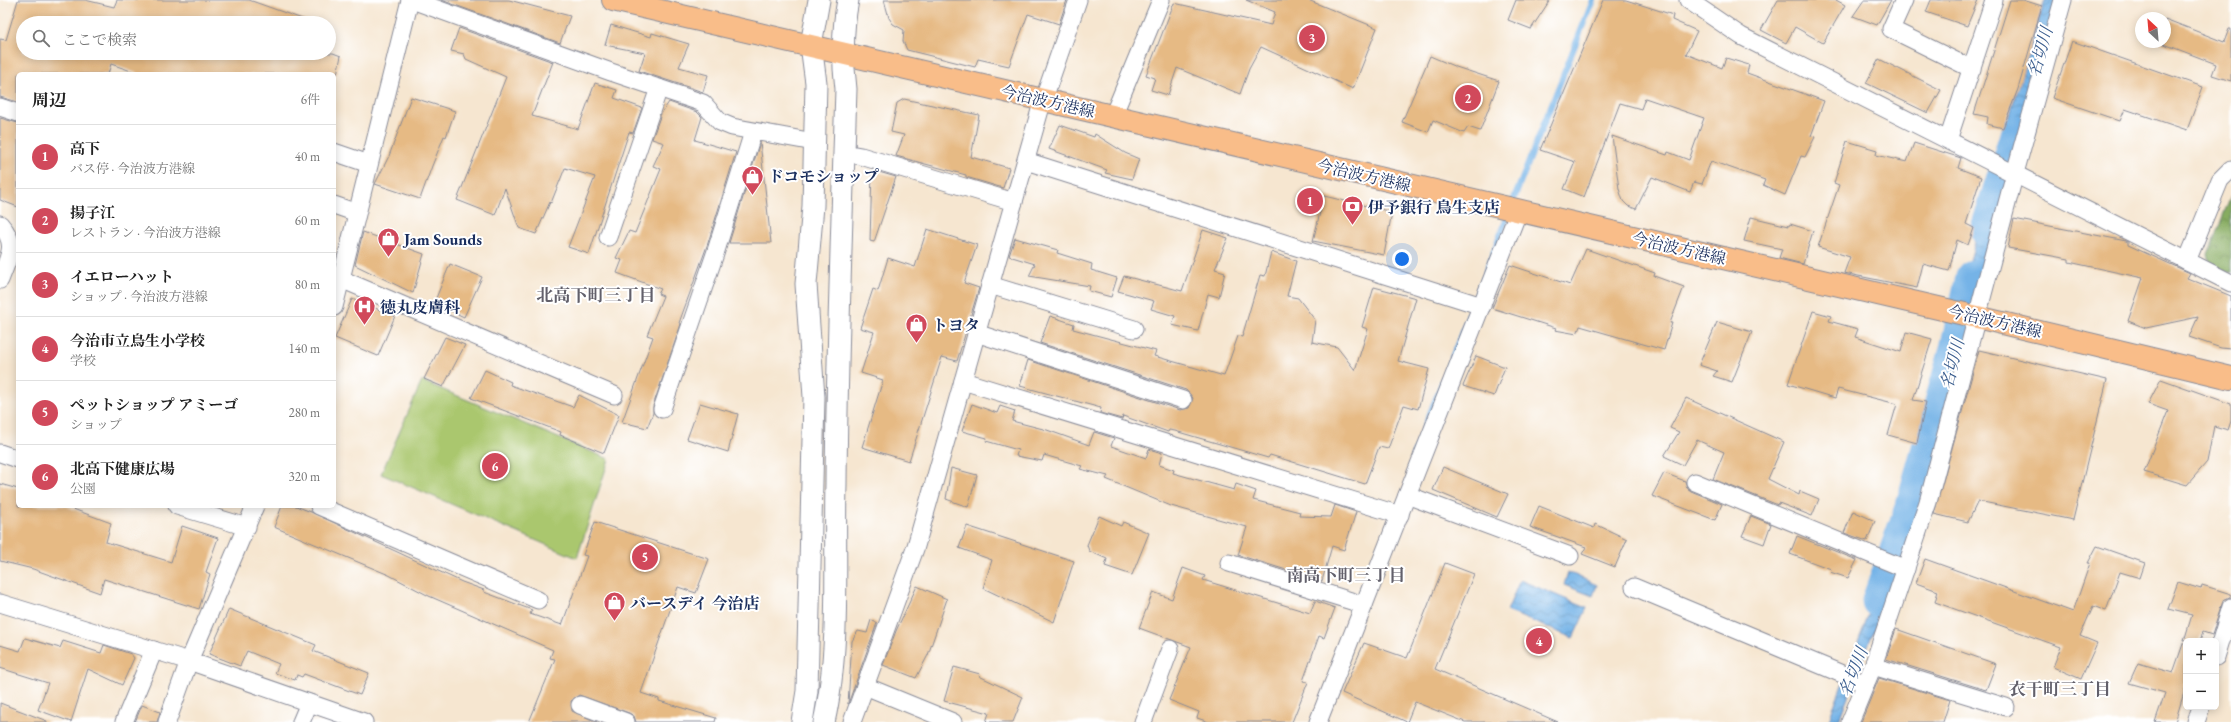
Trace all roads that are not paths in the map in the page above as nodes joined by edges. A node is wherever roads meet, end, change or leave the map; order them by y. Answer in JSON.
{"nodes":[{"id":1,"x":411,"y":0,"type":"edge"},
{"id":2,"x":613,"y":0,"type":"edge"},
{"id":3,"x":819,"y":0,"type":"edge"},
{"id":4,"x":848,"y":0,"type":"edge"},
{"id":5,"x":1078,"y":0,"type":"edge"},
{"id":6,"x":1161,"y":0,"type":"edge"},
{"id":7,"x":1688,"y":0,"type":"edge"},
{"id":8,"x":1904,"y":0,"type":"edge"},
{"id":9,"x":1994,"y":0,"type":"edge"},
{"id":10,"x":2063,"y":0,"type":"edge"},
{"id":11,"x":811,"y":45,"type":"junction"},
{"id":12,"x":842,"y":52,"type":"junction"},
{"id":13,"x":1972,"y":69,"type":"junction"},
{"id":14,"x":659,"y":88,"type":"junction"},
{"id":15,"x":1044,"y":99,"type":"junction"},
{"id":16,"x":0,"y":108,"type":"edge"},
{"id":17,"x":16,"y":112,"type":"edge"},
{"id":18,"x":1113,"y":116,"type":"junction"},
{"id":19,"x":753,"y":132,"type":"junction"},
{"id":20,"x":1948,"y":140,"type":"junction"},
{"id":21,"x":814,"y":142,"type":"junction"},
{"id":22,"x":336,"y":153,"type":"edge"},
{"id":23,"x":844,"y":153,"type":"junction"},
{"id":24,"x":1026,"y":160,"type":"junction"},
{"id":25,"x":369,"y":164,"type":"junction"},
{"id":26,"x":2231,"y":169,"type":"edge"},
{"id":27,"x":2015,"y":173,"type":"junction"},
{"id":28,"x":1014,"y":202,"type":"junction"},
{"id":29,"x":336,"y":206,"type":"edge"},
{"id":30,"x":1519,"y":210,"type":"junction"},
{"id":31,"x":357,"y":213,"type":"junction"},
{"id":32,"x":0,"y":224,"type":"edge"},
{"id":33,"x":608,"y":237,"type":"dead end"},
{"id":34,"x":2187,"y":261,"type":"junction"},
{"id":35,"x":341,"y":279,"type":"junction"},
{"id":36,"x":0,"y":280,"type":"edge"},
{"id":37,"x":2231,"y":283,"type":"edge"},
{"id":38,"x":990,"y":285,"type":"junction"},
{"id":39,"x":336,"y":297,"type":"edge"},
{"id":40,"x":1482,"y":306,"type":"junction"},
{"id":41,"x":1978,"y":317,"type":"junction"},
{"id":42,"x":1134,"y":329,"type":"dead end"},
{"id":43,"x":976,"y":333,"type":"junction"},
{"id":44,"x":2231,"y":378,"type":"edge"},
{"id":45,"x":963,"y":381,"type":"junction"},
{"id":46,"x":614,"y":395,"type":"dead end"},
{"id":47,"x":1183,"y":400,"type":"dead end"},
{"id":48,"x":662,"y":409,"type":"dead end"},
{"id":49,"x":0,"y":454,"type":"edge"},
{"id":50,"x":16,"y":458,"type":"edge"},
{"id":51,"x":1695,"y":482,"type":"dead end"},
{"id":52,"x":1407,"y":496,"type":"junction"},
{"id":53,"x":184,"y":508,"type":"edge"},
{"id":54,"x":254,"y":508,"type":"edge"},
{"id":55,"x":324,"y":508,"type":"edge"},
{"id":56,"x":1400,"y":515,"type":"junction"},
{"id":57,"x":246,"y":527,"type":"junction"},
{"id":58,"x":1570,"y":556,"type":"dead end"},
{"id":59,"x":1229,"y":563,"type":"dead end"},
{"id":60,"x":1906,"y":569,"type":"junction"},
{"id":61,"x":1634,"y":587,"type":"dead end"},
{"id":62,"x":538,"y":600,"type":"dead end"},
{"id":63,"x":0,"y":603,"type":"edge"},
{"id":64,"x":1364,"y":605,"type":"junction"},
{"id":65,"x":2231,"y":607,"type":"edge"},
{"id":66,"x":2219,"y":647,"type":"edge"},
{"id":67,"x":1170,"y":649,"type":"dead end"},
{"id":68,"x":154,"y":650,"type":"junction"},
{"id":69,"x":189,"y":661,"type":"junction"},
{"id":70,"x":1873,"y":666,"type":"junction"},
{"id":71,"x":1866,"y":684,"type":"junction"},
{"id":72,"x":865,"y":686,"type":"junction"},
{"id":73,"x":309,"y":703,"type":"junction"},
{"id":74,"x":580,"y":705,"type":"dead end"},
{"id":75,"x":2006,"y":707,"type":"dead end"},
{"id":76,"x":2200,"y":710,"type":"edge"},
{"id":77,"x":124,"y":722,"type":"edge"},
{"id":78,"x":167,"y":722,"type":"edge"},
{"id":79,"x":301,"y":722,"type":"edge"},
{"id":80,"x":364,"y":722,"type":"edge"},
{"id":81,"x":626,"y":722,"type":"edge"},
{"id":82,"x":802,"y":722,"type":"edge"},
{"id":83,"x":824,"y":722,"type":"edge"},
{"id":84,"x":852,"y":722,"type":"edge"},
{"id":85,"x":953,"y":722,"type":"edge"},
{"id":86,"x":1143,"y":722,"type":"edge"},
{"id":87,"x":1318,"y":722,"type":"edge"},
{"id":88,"x":1850,"y":722,"type":"edge"},
{"id":89,"x":2196,"y":722,"type":"edge"}],
"edges":[{"from":1,"to":14,"type":"street"},
{"from":1,"to":25,"type":"street"},
{"from":2,"to":11,"type":"main road","name":"今治波方港線"},
{"from":3,"to":11,"type":"street"},
{"from":4,"to":12,"type":"street"},
{"from":5,"to":15,"type":"street"},
{"from":6,"to":18,"type":"street"},
{"from":7,"to":20,"type":"street"},
{"from":8,"to":13,"type":"street"},
{"from":9,"to":13,"type":"street"},
{"from":10,"to":27,"type":"street"},
{"from":11,"to":12,"type":"main road","name":"今治波方港線"},
{"from":11,"to":21,"type":"street"},
{"from":12,"to":15,"type":"main road","name":"今治波方港線"},
{"from":12,"to":23,"type":"street"},
{"from":13,"to":20,"type":"street"},
{"from":14,"to":19,"type":"street"},
{"from":14,"to":33,"type":"street"},
{"from":15,"to":18,"type":"main road","name":"今治波方港線"},
{"from":15,"to":24,"type":"street"},
{"from":16,"to":17,"type":"street"},
{"from":18,"to":30,"type":"main road","name":"今治波方港線"},
{"from":19,"to":21,"type":"street"},
{"from":19,"to":48,"type":"street"},
{"from":20,"to":27,"type":"street"},
{"from":21,"to":82,"type":"street"},
{"from":22,"to":25,"type":"street"},
{"from":23,"to":28,"type":"street"},
{"from":23,"to":83,"type":"street"},
{"from":24,"to":28,"type":"street"},
{"from":24,"to":40,"type":"street"},
{"from":25,"to":31,"type":"street"},
{"from":26,"to":34,"type":"street"},
{"from":27,"to":34,"type":"street"},
{"from":27,"to":41,"type":"street"},
{"from":28,"to":38,"type":"street"},
{"from":29,"to":31,"type":"street"},
{"from":30,"to":40,"type":"street"},
{"from":30,"to":41,"type":"main road","name":"今治波方港線"},
{"from":31,"to":35,"type":"street"},
{"from":32,"to":36,"type":"street"},
{"from":34,"to":37,"type":"street"},
{"from":35,"to":39,"type":"street"},
{"from":35,"to":46,"type":"street"},
{"from":38,"to":42,"type":"street"},
{"from":38,"to":43,"type":"street"},
{"from":40,"to":52,"type":"street"},
{"from":41,"to":44,"type":"main road","name":"今治波方港線"},
{"from":41,"to":60,"type":"street"},
{"from":43,"to":45,"type":"street"},
{"from":43,"to":47,"type":"street"},
{"from":45,"to":56,"type":"street"},
{"from":45,"to":72,"type":"street"},
{"from":49,"to":50,"type":"street"},
{"from":51,"to":60,"type":"street"},
{"from":52,"to":56,"type":"street"},
{"from":52,"to":58,"type":"street"},
{"from":53,"to":57,"type":"street"},
{"from":54,"to":57,"type":"street"},
{"from":55,"to":62,"type":"street"},
{"from":56,"to":64,"type":"street"},
{"from":57,"to":69,"type":"street"},
{"from":59,"to":64,"type":"street"},
{"from":60,"to":70,"type":"street"},
{"from":61,"to":71,"type":"street"},
{"from":63,"to":68,"type":"street"},
{"from":64,"to":87,"type":"street"},
{"from":65,"to":66,"type":"street"},
{"from":67,"to":86,"type":"street"},
{"from":68,"to":69,"type":"street"},
{"from":68,"to":77,"type":"street"},
{"from":69,"to":73,"type":"street"},
{"from":69,"to":78,"type":"street"},
{"from":70,"to":71,"type":"street"},
{"from":70,"to":75,"type":"street"},
{"from":71,"to":88,"type":"street"},
{"from":72,"to":84,"type":"street"},
{"from":72,"to":85,"type":"street"},
{"from":73,"to":79,"type":"street"},
{"from":73,"to":80,"type":"street"},
{"from":74,"to":81,"type":"street"},
{"from":76,"to":89,"type":"street"}]}
